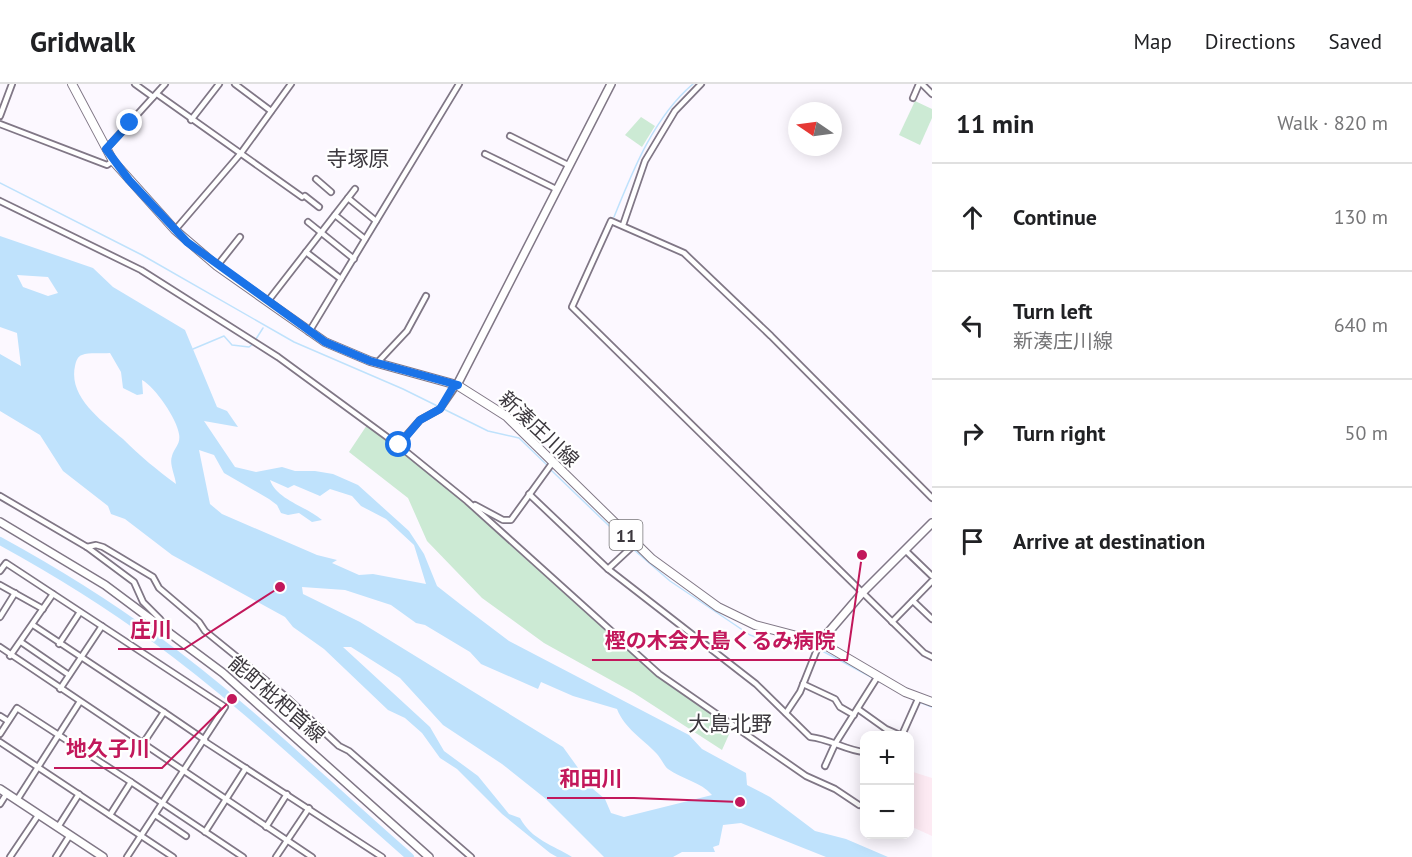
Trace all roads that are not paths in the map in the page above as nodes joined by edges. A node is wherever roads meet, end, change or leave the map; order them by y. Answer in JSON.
{"nodes":[{"id":1,"x":12,"y":84,"type":"edge"},
{"id":2,"x":72,"y":84,"type":"edge"},
{"id":3,"x":135,"y":84,"type":"edge"},
{"id":4,"x":165,"y":84,"type":"edge"},
{"id":5,"x":219,"y":84,"type":"edge"},
{"id":6,"x":235,"y":84,"type":"edge"},
{"id":7,"x":291,"y":84,"type":"edge"},
{"id":8,"x":459,"y":84,"type":"edge"},
{"id":9,"x":611,"y":84,"type":"edge"},
{"id":10,"x":701,"y":84,"type":"edge"},
{"id":11,"x":921,"y":84,"type":"edge"},
{"id":12,"x":932,"y":94,"type":"edge"},
{"id":13,"x":155,"y":95,"type":"junction"},
{"id":14,"x":913,"y":98,"type":"dead end"},
{"id":15,"x":271,"y":111,"type":"junction"},
{"id":16,"x":0,"y":116,"type":"edge"},
{"id":17,"x":191,"y":120,"type":"junction"},
{"id":18,"x":0,"y":124,"type":"edge"},
{"id":19,"x":510,"y":136,"type":"dead end"},
{"id":20,"x":106,"y":149,"type":"junction"},
{"id":21,"x":241,"y":153,"type":"junction"},
{"id":22,"x":485,"y":154,"type":"dead end"},
{"id":23,"x":113,"y":161,"type":"junction"},
{"id":24,"x":568,"y":165,"type":"junction"},
{"id":25,"x":316,"y":179,"type":"dead end"},
{"id":26,"x":355,"y":189,"type":"dead end"},
{"id":27,"x":556,"y":189,"type":"junction"},
{"id":28,"x":331,"y":192,"type":"dead end"},
{"id":29,"x":348,"y":198,"type":"junction"},
{"id":30,"x":2,"y":203,"type":"edge"},
{"id":31,"x":319,"y":207,"type":"dead end"},
{"id":32,"x":335,"y":215,"type":"junction"},
{"id":33,"x":376,"y":221,"type":"junction"},
{"id":34,"x":308,"y":222,"type":"dead end"},
{"id":35,"x":623,"y":225,"type":"junction"},
{"id":36,"x":175,"y":230,"type":"junction"},
{"id":37,"x":321,"y":233,"type":"junction"},
{"id":38,"x":240,"y":237,"type":"dead end"},
{"id":39,"x":365,"y":239,"type":"junction"},
{"id":40,"x":306,"y":252,"type":"junction"},
{"id":41,"x":354,"y":259,"type":"junction"},
{"id":42,"x":217,"y":266,"type":"junction"},
{"id":43,"x":341,"y":279,"type":"junction"},
{"id":44,"x":426,"y":296,"type":"dead end"},
{"id":45,"x":268,"y":301,"type":"junction"},
{"id":46,"x":309,"y":332,"type":"junction"},
{"id":47,"x":377,"y":363,"type":"junction"},
{"id":48,"x":458,"y":385,"type":"junction"},
{"id":49,"x":399,"y":445,"type":"junction"},
{"id":50,"x":553,"y":462,"type":"junction"},
{"id":51,"x":529,"y":494,"type":"junction"},
{"id":52,"x":0,"y":496,"type":"edge"},
{"id":53,"x":932,"y":498,"type":"edge"},
{"id":54,"x":467,"y":501,"type":"junction"},
{"id":55,"x":0,"y":522,"type":"edge"},
{"id":56,"x":932,"y":523,"type":"edge"},
{"id":57,"x":635,"y":544,"type":"junction"},
{"id":58,"x":87,"y":547,"type":"junction"},
{"id":59,"x":905,"y":550,"type":"junction"},
{"id":60,"x":608,"y":569,"type":"junction"},
{"id":61,"x":0,"y":571,"type":"edge"},
{"id":62,"x":932,"y":576,"type":"edge"},
{"id":63,"x":932,"y":581,"type":"edge"},
{"id":64,"x":0,"y":585,"type":"edge"},
{"id":65,"x":863,"y":592,"type":"junction"},
{"id":66,"x":15,"y":593,"type":"junction"},
{"id":67,"x":52,"y":594,"type":"junction"},
{"id":68,"x":912,"y":601,"type":"junction"},
{"id":69,"x":43,"y":609,"type":"junction"},
{"id":70,"x":80,"y":612,"type":"junction"},
{"id":71,"x":0,"y":617,"type":"edge"},
{"id":72,"x":932,"y":619,"type":"edge"},
{"id":73,"x":892,"y":622,"type":"junction"},
{"id":74,"x":33,"y":625,"type":"junction"},
{"id":75,"x":102,"y":626,"type":"junction"},
{"id":76,"x":165,"y":628,"type":"junction"},
{"id":77,"x":21,"y":642,"type":"junction"},
{"id":78,"x":820,"y":642,"type":"junction"},
{"id":79,"x":59,"y":644,"type":"junction"},
{"id":80,"x":0,"y":647,"type":"edge"},
{"id":81,"x":10,"y":656,"type":"junction"},
{"id":82,"x":81,"y":657,"type":"junction"},
{"id":83,"x":932,"y":657,"type":"edge"},
{"id":84,"x":69,"y":675,"type":"junction"},
{"id":85,"x":878,"y":676,"type":"junction"},
{"id":86,"x":803,"y":684,"type":"junction"},
{"id":87,"x":60,"y":689,"type":"junction"},
{"id":88,"x":919,"y":697,"type":"junction"},
{"id":89,"x":932,"y":702,"type":"edge"},
{"id":90,"x":79,"y":703,"type":"junction"},
{"id":91,"x":858,"y":709,"type":"junction"},
{"id":92,"x":164,"y":712,"type":"junction"},
{"id":93,"x":786,"y":713,"type":"junction"},
{"id":94,"x":854,"y":715,"type":"junction"},
{"id":95,"x":0,"y":716,"type":"edge"},
{"id":96,"x":8,"y":721,"type":"junction"},
{"id":97,"x":891,"y":731,"type":"edge"},
{"id":98,"x":904,"y":731,"type":"edge"},
{"id":99,"x":0,"y":734,"type":"edge"},
{"id":100,"x":58,"y":735,"type":"junction"},
{"id":101,"x":204,"y":740,"type":"junction"},
{"id":102,"x":0,"y":742,"type":"edge"},
{"id":103,"x":835,"y":744,"type":"junction"},
{"id":104,"x":142,"y":745,"type":"junction"},
{"id":105,"x":860,"y":752,"type":"edge"},
{"id":106,"x":825,"y":766,"type":"dead end"},
{"id":107,"x":38,"y":767,"type":"junction"},
{"id":108,"x":246,"y":768,"type":"junction"},
{"id":109,"x":183,"y":772,"type":"junction"},
{"id":110,"x":131,"y":782,"type":"junction"},
{"id":111,"x":3,"y":791,"type":"edge"},
{"id":112,"x":79,"y":794,"type":"junction"},
{"id":113,"x":287,"y":794,"type":"junction"},
{"id":114,"x":17,"y":800,"type":"junction"},
{"id":115,"x":225,"y":800,"type":"junction"},
{"id":116,"x":0,"y":804,"type":"edge"},
{"id":117,"x":162,"y":804,"type":"junction"},
{"id":118,"x":859,"y":805,"type":"dead end"},
{"id":119,"x":309,"y":808,"type":"junction"},
{"id":120,"x":39,"y":814,"type":"junction"},
{"id":121,"x":110,"y":815,"type":"junction"},
{"id":122,"x":154,"y":815,"type":"junction"},
{"id":123,"x":266,"y":826,"type":"junction"},
{"id":124,"x":58,"y":827,"type":"junction"},
{"id":125,"x":205,"y":832,"type":"junction"},
{"id":126,"x":70,"y":835,"type":"junction"},
{"id":127,"x":141,"y":836,"type":"junction"},
{"id":128,"x":186,"y":836,"type":"dead end"},
{"id":129,"x":287,"y":841,"type":"junction"},
{"id":130,"x":10,"y":857,"type":"edge"},
{"id":131,"x":56,"y":857,"type":"edge"},
{"id":132,"x":103,"y":857,"type":"edge"},
{"id":133,"x":127,"y":857,"type":"edge"},
{"id":134,"x":173,"y":857,"type":"edge"},
{"id":135,"x":243,"y":857,"type":"edge"},
{"id":136,"x":276,"y":857,"type":"edge"},
{"id":137,"x":312,"y":857,"type":"edge"},
{"id":138,"x":382,"y":857,"type":"edge"},
{"id":139,"x":429,"y":857,"type":"edge"},
{"id":140,"x":471,"y":857,"type":"edge"}],
"edges":[{"from":1,"to":16,"type":"street"},
{"from":2,"to":20,"type":"main road","name":"新湊庄川線","number":"11"},
{"from":3,"to":13,"type":"street"},
{"from":4,"to":13,"type":"street"},
{"from":5,"to":17,"type":"street"},
{"from":6,"to":15,"type":"street"},
{"from":7,"to":15,"type":"street"},
{"from":8,"to":33,"type":"street"},
{"from":9,"to":24,"type":"street"},
{"from":10,"to":35,"type":"street"},
{"from":11,"to":12,"type":"street"},
{"from":11,"to":14,"type":"street"},
{"from":13,"to":17,"type":"street"},
{"from":13,"to":20,"type":"street"},
{"from":15,"to":21,"type":"street"},
{"from":17,"to":21,"type":"street"},
{"from":18,"to":23,"type":"street"},
{"from":19,"to":24,"type":"street"},
{"from":20,"to":23,"type":"main road","name":"新湊庄川線","number":"11"},
{"from":21,"to":31,"type":"street"},
{"from":21,"to":36,"type":"street"},
{"from":22,"to":27,"type":"street"},
{"from":23,"to":36,"type":"main road","name":"新湊庄川線","number":"11"},
{"from":24,"to":27,"type":"street"},
{"from":25,"to":28,"type":"street"},
{"from":26,"to":29,"type":"street"},
{"from":27,"to":48,"type":"street"},
{"from":29,"to":32,"type":"street"},
{"from":29,"to":33,"type":"street"},
{"from":30,"to":49,"type":"street"},
{"from":32,"to":37,"type":"street"},
{"from":32,"to":39,"type":"street"},
{"from":33,"to":39,"type":"street"},
{"from":34,"to":37,"type":"street"},
{"from":35,"to":53,"type":"street"},
{"from":35,"to":65,"type":"street"},
{"from":36,"to":42,"type":"main road","name":"新湊庄川線","number":"11"},
{"from":37,"to":40,"type":"street"},
{"from":37,"to":41,"type":"street"},
{"from":38,"to":42,"type":"street"},
{"from":39,"to":41,"type":"street"},
{"from":40,"to":43,"type":"street"},
{"from":40,"to":45,"type":"street"},
{"from":41,"to":43,"type":"street"},
{"from":42,"to":45,"type":"main road","name":"新湊庄川線","number":"11"},
{"from":43,"to":46,"type":"street"},
{"from":44,"to":47,"type":"street"},
{"from":45,"to":46,"type":"main road","name":"新湊庄川線","number":"11"},
{"from":46,"to":47,"type":"main road","name":"新湊庄川線","number":"11"},
{"from":47,"to":48,"type":"main road","name":"新湊庄川線","number":"11"},
{"from":48,"to":49,"type":"street"},
{"from":48,"to":50,"type":"main road","name":"新湊庄川線","number":"11"},
{"from":49,"to":54,"type":"street"},
{"from":50,"to":51,"type":"street"},
{"from":50,"to":57,"type":"main road","name":"新湊庄川線","number":"11"},
{"from":51,"to":54,"type":"street"},
{"from":51,"to":60,"type":"street"},
{"from":52,"to":58,"type":"street"},
{"from":54,"to":118,"type":"street"},
{"from":55,"to":76,"type":"street","name":"能町枇杷首線"},
{"from":56,"to":59,"type":"street"},
{"from":57,"to":60,"type":"street"},
{"from":57,"to":78,"type":"main road","name":"新湊庄川線","number":"11"},
{"from":58,"to":76,"type":"street"},
{"from":58,"to":140,"type":"street"},
{"from":59,"to":62,"type":"street"},
{"from":59,"to":65,"type":"street"},
{"from":60,"to":93,"type":"street"},
{"from":61,"to":67,"type":"street"},
{"from":63,"to":68,"type":"street"},
{"from":64,"to":66,"type":"street"},
{"from":65,"to":73,"type":"street"},
{"from":65,"to":78,"type":"street"},
{"from":66,"to":69,"type":"street"},
{"from":66,"to":71,"type":"street"},
{"from":67,"to":69,"type":"street"},
{"from":67,"to":70,"type":"street"},
{"from":68,"to":72,"type":"street"},
{"from":68,"to":73,"type":"street"},
{"from":69,"to":74,"type":"street"},
{"from":70,"to":75,"type":"street"},
{"from":70,"to":79,"type":"street"},
{"from":73,"to":83,"type":"street"},
{"from":74,"to":77,"type":"street"},
{"from":74,"to":79,"type":"street"},
{"from":75,"to":82,"type":"street"},
{"from":75,"to":101,"type":"street"},
{"from":76,"to":139,"type":"street","name":"能町枇杷首線"},
{"from":77,"to":81,"type":"street"},
{"from":77,"to":84,"type":"street"},
{"from":78,"to":85,"type":"main road","name":"新湊庄川線","number":"11"},
{"from":78,"to":86,"type":"street"},
{"from":79,"to":82,"type":"street"},
{"from":80,"to":81,"type":"street"},
{"from":81,"to":87,"type":"street"},
{"from":82,"to":84,"type":"street"},
{"from":82,"to":92,"type":"street"},
{"from":84,"to":87,"type":"street"},
{"from":85,"to":88,"type":"main road","name":"新湊庄川線","number":"11"},
{"from":85,"to":91,"type":"street"},
{"from":86,"to":93,"type":"street"},
{"from":86,"to":94,"type":"street"},
{"from":87,"to":90,"type":"street"},
{"from":88,"to":89,"type":"main road","name":"新湊庄川線","number":"11"},
{"from":88,"to":98,"type":"street"},
{"from":90,"to":100,"type":"street"},
{"from":90,"to":104,"type":"street"},
{"from":91,"to":94,"type":"street"},
{"from":91,"to":97,"type":"street"},
{"from":92,"to":101,"type":"street"},
{"from":92,"to":104,"type":"street"},
{"from":93,"to":103,"type":"street"},
{"from":94,"to":103,"type":"street"},
{"from":95,"to":96,"type":"street"},
{"from":96,"to":99,"type":"street"},
{"from":96,"to":100,"type":"street"},
{"from":100,"to":107,"type":"street"},
{"from":100,"to":110,"type":"street"},
{"from":101,"to":108,"type":"street"},
{"from":101,"to":109,"type":"street"},
{"from":102,"to":107,"type":"street"},
{"from":103,"to":105,"type":"street"},
{"from":103,"to":106,"type":"street"},
{"from":104,"to":109,"type":"street"},
{"from":107,"to":112,"type":"street"},
{"from":107,"to":114,"type":"street"},
{"from":108,"to":113,"type":"street"},
{"from":108,"to":115,"type":"street"},
{"from":109,"to":115,"type":"street"},
{"from":109,"to":117,"type":"street"},
{"from":110,"to":117,"type":"street"},
{"from":110,"to":121,"type":"street"},
{"from":111,"to":114,"type":"street"},
{"from":111,"to":116,"type":"street"},
{"from":112,"to":121,"type":"street"},
{"from":112,"to":124,"type":"street"},
{"from":113,"to":119,"type":"street"},
{"from":113,"to":123,"type":"street"},
{"from":114,"to":120,"type":"street"},
{"from":115,"to":123,"type":"street"},
{"from":115,"to":125,"type":"street"},
{"from":117,"to":122,"type":"street"},
{"from":117,"to":125,"type":"street"},
{"from":119,"to":129,"type":"street"},
{"from":119,"to":138,"type":"street"},
{"from":120,"to":124,"type":"street"},
{"from":120,"to":130,"type":"street"},
{"from":121,"to":127,"type":"street"},
{"from":122,"to":127,"type":"street"},
{"from":122,"to":128,"type":"street"},
{"from":123,"to":129,"type":"street"},
{"from":124,"to":126,"type":"street"},
{"from":125,"to":135,"type":"street"},
{"from":126,"to":131,"type":"street"},
{"from":126,"to":132,"type":"street"},
{"from":127,"to":133,"type":"street"},
{"from":127,"to":134,"type":"street"},
{"from":129,"to":136,"type":"street"},
{"from":129,"to":137,"type":"street"}]}
